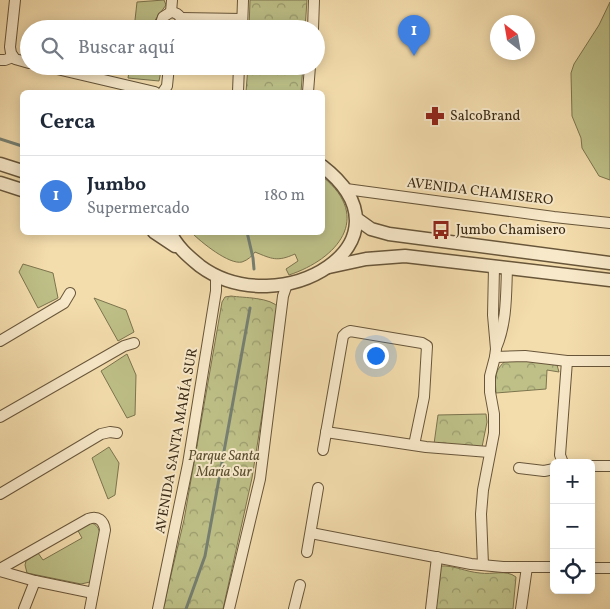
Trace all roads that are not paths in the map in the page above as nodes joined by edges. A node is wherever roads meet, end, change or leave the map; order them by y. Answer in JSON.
{"nodes":[{"id":1,"x":15,"y":0,"type":"edge"},
{"id":2,"x":172,"y":0,"type":"edge"},
{"id":3,"x":243,"y":0,"type":"edge"},
{"id":4,"x":314,"y":0,"type":"edge"},
{"id":5,"x":171,"y":12,"type":"junction"},
{"id":6,"x":181,"y":18,"type":"joint"},
{"id":7,"x":162,"y":20,"type":"edge"},
{"id":8,"x":201,"y":20,"type":"edge"},
{"id":9,"x":242,"y":20,"type":"edge"},
{"id":10,"x":313,"y":20,"type":"edge"},
{"id":11,"x":13,"y":56,"type":"junction"},
{"id":12,"x":0,"y":60,"type":"edge"},
{"id":13,"x":20,"y":61,"type":"edge"},
{"id":14,"x":82,"y":75,"type":"edge"},
{"id":15,"x":168,"y":75,"type":"edge"},
{"id":16,"x":239,"y":75,"type":"edge"},
{"id":17,"x":309,"y":75,"type":"edge"},
{"id":18,"x":146,"y":90,"type":"edge"},
{"id":19,"x":164,"y":90,"type":"edge"},
{"id":20,"x":238,"y":90,"type":"edge"},
{"id":21,"x":308,"y":90,"type":"edge"},
{"id":22,"x":0,"y":164,"type":"edge"},
{"id":23,"x":325,"y":169,"type":"edge"},
{"id":24,"x":20,"y":170,"type":"edge"},
{"id":25,"x":0,"y":183,"type":"edge"},
{"id":26,"x":20,"y":189,"type":"edge"},
{"id":27,"x":346,"y":189,"type":"junction"},
{"id":28,"x":357,"y":220,"type":"junction"},
{"id":29,"x":610,"y":223,"type":"edge"},
{"id":30,"x":159,"y":235,"type":"edge"},
{"id":31,"x":172,"y":235,"type":"edge"},
{"id":32,"x":180,"y":249,"type":"junction"},
{"id":33,"x":610,"y":263,"type":"edge"},
{"id":34,"x":494,"y":267,"type":"junction"},
{"id":35,"x":507,"y":268,"type":"junction"},
{"id":36,"x":324,"y":269,"type":"junction"},
{"id":37,"x":216,"y":276,"type":"junction"},
{"id":38,"x":610,"y":280,"type":"edge"},
{"id":39,"x":287,"y":284,"type":"junction"},
{"id":40,"x":70,"y":293,"type":"dead end"},
{"id":41,"x":0,"y":341,"type":"edge"},
{"id":42,"x":134,"y":343,"type":"dead end"},
{"id":43,"x":496,"y":353,"type":"junction"},
{"id":44,"x":566,"y":361,"type":"junction"},
{"id":45,"x":610,"y":361,"type":"edge"},
{"id":46,"x":0,"y":417,"type":"edge"},
{"id":47,"x":326,"y":432,"type":"junction"},
{"id":48,"x":117,"y":433,"type":"dead end"},
{"id":49,"x":414,"y":445,"type":"junction"},
{"id":50,"x":323,"y":450,"type":"dead end"},
{"id":51,"x":489,"y":452,"type":"junction"},
{"id":52,"x":561,"y":459,"type":"edge"},
{"id":53,"x":595,"y":466,"type":"edge"},
{"id":54,"x":610,"y":466,"type":"edge"},
{"id":55,"x":519,"y":468,"type":"dead end"},
{"id":56,"x":550,"y":470,"type":"edge"},
{"id":57,"x":318,"y":488,"type":"dead end"},
{"id":58,"x":0,"y":494,"type":"edge"},
{"id":59,"x":311,"y":533,"type":"junction"},
{"id":60,"x":307,"y":552,"type":"dead end"},
{"id":61,"x":437,"y":557,"type":"junction"},
{"id":62,"x":483,"y":566,"type":"junction"},
{"id":63,"x":526,"y":567,"type":"junction"},
{"id":64,"x":550,"y":567,"type":"edge"},
{"id":65,"x":595,"y":568,"type":"edge"},
{"id":66,"x":610,"y":568,"type":"edge"},
{"id":67,"x":0,"y":570,"type":"edge"},
{"id":68,"x":34,"y":581,"type":"junction"},
{"id":69,"x":300,"y":585,"type":"dead end"},
{"id":70,"x":93,"y":593,"type":"junction"},
{"id":71,"x":24,"y":609,"type":"edge"},
{"id":72,"x":90,"y":609,"type":"edge"},
{"id":73,"x":158,"y":609,"type":"edge"},
{"id":74,"x":230,"y":609,"type":"edge"},
{"id":75,"x":294,"y":609,"type":"edge"},
{"id":76,"x":431,"y":609,"type":"edge"},
{"id":77,"x":521,"y":609,"type":"edge"}],
"edges":[{"from":1,"to":11,"type":"street"},
{"from":2,"to":5,"type":"street"},
{"from":3,"to":9,"type":"street"},
{"from":4,"to":10,"type":"street"},
{"from":5,"to":6,"type":"street"},
{"from":5,"to":7,"type":"street"},
{"from":6,"to":8,"type":"street"},
{"from":11,"to":12,"type":"street"},
{"from":11,"to":13,"type":"street"},
{"from":14,"to":18,"type":"street"},
{"from":15,"to":19,"type":"street"},
{"from":16,"to":20,"type":"street"},
{"from":17,"to":21,"type":"street"},
{"from":22,"to":24,"type":"street"},
{"from":23,"to":27,"type":"street"},
{"from":25,"to":26,"type":"street"},
{"from":27,"to":28,"type":"street"},
{"from":27,"to":29,"type":"street","name":"AVENIDA CHAMISERO"},
{"from":28,"to":33,"type":"street"},
{"from":28,"to":36,"type":"street"},
{"from":30,"to":32,"type":"street"},
{"from":31,"to":32,"type":"street"},
{"from":32,"to":37,"type":"street"},
{"from":34,"to":35,"type":"street"},
{"from":34,"to":36,"type":"street"},
{"from":34,"to":43,"type":"street"},
{"from":35,"to":38,"type":"street"},
{"from":35,"to":43,"type":"street"},
{"from":36,"to":39,"type":"street"},
{"from":37,"to":39,"type":"street"},
{"from":37,"to":73,"type":"street","name":"AVENIDA SANTA MARÍA SUR"},
{"from":39,"to":74,"type":"street"},
{"from":40,"to":41,"type":"street"},
{"from":42,"to":46,"type":"street"},
{"from":43,"to":44,"type":"street"},
{"from":43,"to":51,"type":"street"},
{"from":44,"to":45,"type":"street"},
{"from":44,"to":52,"type":"street"},
{"from":47,"to":49,"type":"street"},
{"from":47,"to":49,"type":"street"},
{"from":47,"to":50,"type":"street"},
{"from":48,"to":58,"type":"street"},
{"from":49,"to":51,"type":"street"},
{"from":51,"to":62,"type":"street"},
{"from":53,"to":54,"type":"street"},
{"from":55,"to":56,"type":"street"},
{"from":57,"to":59,"type":"street"},
{"from":59,"to":60,"type":"street"},
{"from":59,"to":61,"type":"street"},
{"from":61,"to":62,"type":"street"},
{"from":61,"to":76,"type":"street"},
{"from":62,"to":63,"type":"street"},
{"from":63,"to":64,"type":"street"},
{"from":63,"to":77,"type":"street"},
{"from":65,"to":66,"type":"street"},
{"from":67,"to":68,"type":"street"},
{"from":67,"to":70,"type":"street"},
{"from":68,"to":70,"type":"street"},
{"from":68,"to":71,"type":"street"},
{"from":69,"to":75,"type":"street"},
{"from":70,"to":72,"type":"street"}]}
